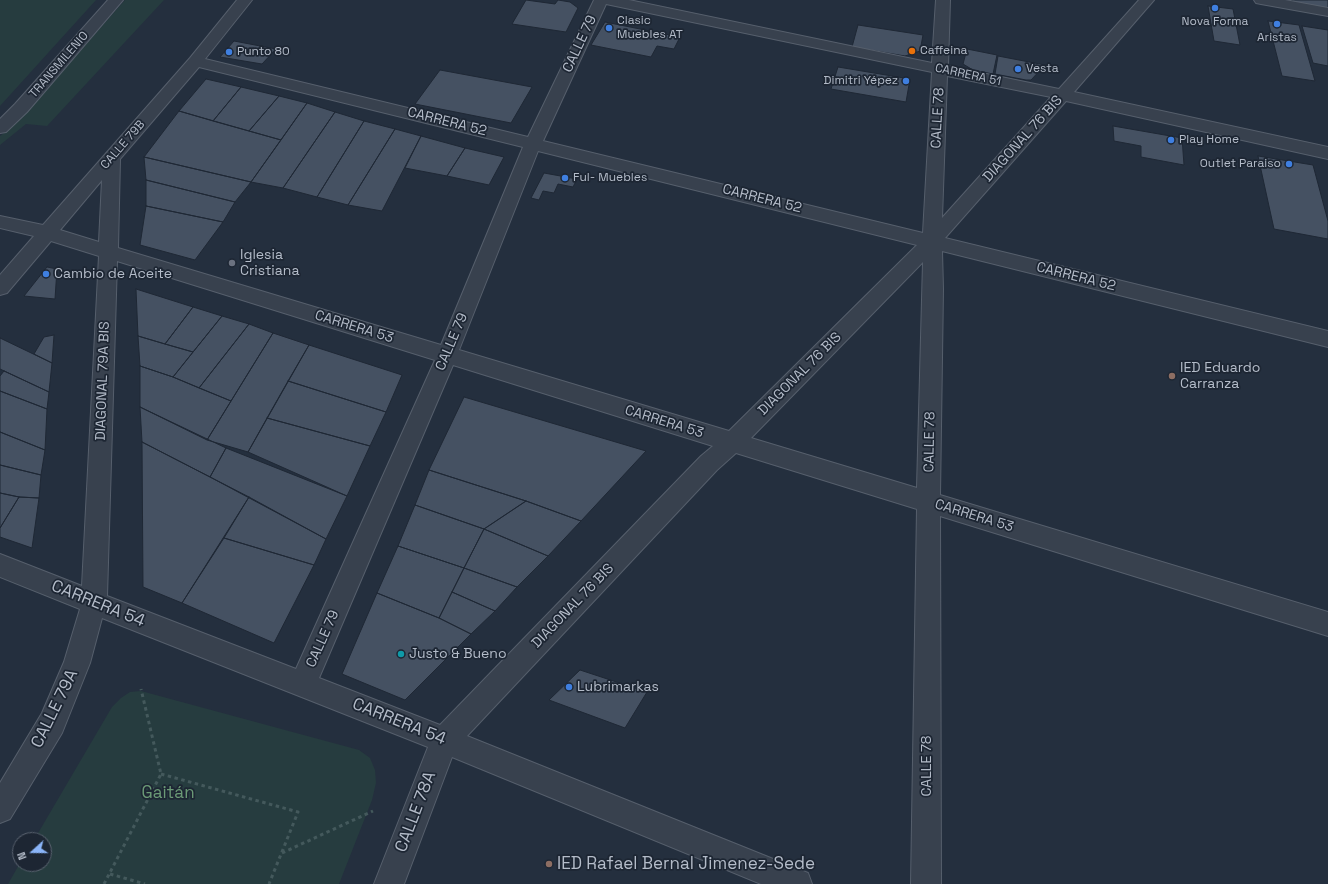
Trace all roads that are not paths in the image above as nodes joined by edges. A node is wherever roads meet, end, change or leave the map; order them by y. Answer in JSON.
{"nodes":[{"id":1,"x":101,"y":0,"type":"edge"},
{"id":2,"x":116,"y":0,"type":"edge"},
{"id":3,"x":245,"y":0,"type":"edge"},
{"id":4,"x":601,"y":0,"type":"edge"},
{"id":5,"x":608,"y":0,"type":"edge"},
{"id":6,"x":943,"y":0,"type":"edge"},
{"id":7,"x":1147,"y":0,"type":"edge"},
{"id":8,"x":1261,"y":0,"type":"edge"},
{"id":9,"x":1328,"y":12,"type":"edge"},
{"id":10,"x":195,"y":60,"type":"junction"},
{"id":11,"x":940,"y":70,"type":"junction"},
{"id":12,"x":1063,"y":95,"type":"junction"},
{"id":13,"x":0,"y":111,"type":"edge"},
{"id":14,"x":0,"y":128,"type":"edge"},
{"id":15,"x":533,"y":143,"type":"junction"},
{"id":16,"x":1328,"y":153,"type":"edge"},
{"id":17,"x":112,"y":158,"type":"junction"},
{"id":18,"x":0,"y":222,"type":"edge"},
{"id":19,"x":47,"y":233,"type":"junction"},
{"id":20,"x":932,"y":241,"type":"junction"},
{"id":21,"x":108,"y":252,"type":"junction"},
{"id":22,"x":0,"y":288,"type":"edge"},
{"id":23,"x":1328,"y":339,"type":"edge"},
{"id":24,"x":447,"y":355,"type":"junction"},
{"id":25,"x":732,"y":442,"type":"junction"},
{"id":26,"x":929,"y":502,"type":"junction"},
{"id":27,"x":0,"y":565,"type":"edge"},
{"id":28,"x":94,"y":603,"type":"junction"},
{"id":29,"x":1328,"y":624,"type":"edge"},
{"id":30,"x":303,"y":684,"type":"junction"},
{"id":31,"x":444,"y":741,"type":"junction"},
{"id":32,"x":0,"y":809,"type":"edge"},
{"id":33,"x":389,"y":884,"type":"edge"},
{"id":34,"x":797,"y":884,"type":"edge"},
{"id":35,"x":926,"y":884,"type":"edge"}],
"edges":[{"from":1,"to":13,"type":"street","name":"TRANSMILENIO"},
{"from":2,"to":14,"type":"street","name":"TRANSMILENIO"},
{"from":3,"to":10,"type":"street","name":"CALLE 79B"},
{"from":4,"to":15,"type":"street","name":"CALLE 79"},
{"from":5,"to":11,"type":"street","name":"CARRERA 51"},
{"from":6,"to":11,"type":"street","name":"CALLE 78"},
{"from":7,"to":12,"type":"street","name":"DIAGONAL 76 BIS"},
{"from":8,"to":9,"type":"street"},
{"from":10,"to":15,"type":"street","name":"CARRERA 52"},
{"from":10,"to":17,"type":"street","name":"CALLE 79B"},
{"from":11,"to":12,"type":"street","name":"CARRERA 51"},
{"from":11,"to":20,"type":"street","name":"CALLE 78"},
{"from":12,"to":16,"type":"street","name":"CARRERA 51"},
{"from":12,"to":20,"type":"street","name":"DIAGONAL 76 BIS"},
{"from":15,"to":20,"type":"street","name":"CARRERA 52"},
{"from":15,"to":24,"type":"street","name":"CALLE 79"},
{"from":17,"to":19,"type":"street","name":"CALLE 79B"},
{"from":17,"to":21,"type":"street","name":"DIAGONAL 79A BIS"},
{"from":18,"to":19,"type":"street","name":"CARRERA 53"},
{"from":19,"to":21,"type":"street","name":"CARRERA 53"},
{"from":19,"to":22,"type":"street","name":"CALLE 79B"},
{"from":20,"to":23,"type":"street","name":"CARRERA 52"},
{"from":20,"to":25,"type":"street","name":"DIAGONAL 76 BIS"},
{"from":20,"to":26,"type":"street","name":"CALLE 78"},
{"from":21,"to":24,"type":"street","name":"CARRERA 53"},
{"from":21,"to":28,"type":"street","name":"DIAGONAL 79A BIS"},
{"from":24,"to":25,"type":"street","name":"CARRERA 53"},
{"from":24,"to":30,"type":"street","name":"CALLE 79"},
{"from":25,"to":26,"type":"street","name":"CARRERA 53"},
{"from":25,"to":31,"type":"street","name":"DIAGONAL 76 BIS"},
{"from":26,"to":29,"type":"street","name":"CARRERA 53"},
{"from":26,"to":35,"type":"street","name":"CALLE 78"},
{"from":27,"to":28,"type":"street","name":"CARRERA 54"},
{"from":28,"to":30,"type":"street","name":"CARRERA 54"},
{"from":28,"to":32,"type":"street","name":"CALLE 79A"},
{"from":30,"to":31,"type":"street","name":"CARRERA 54"},
{"from":31,"to":33,"type":"street","name":"CALLE 78A"},
{"from":31,"to":34,"type":"street","name":"CARRERA 54"}]}
